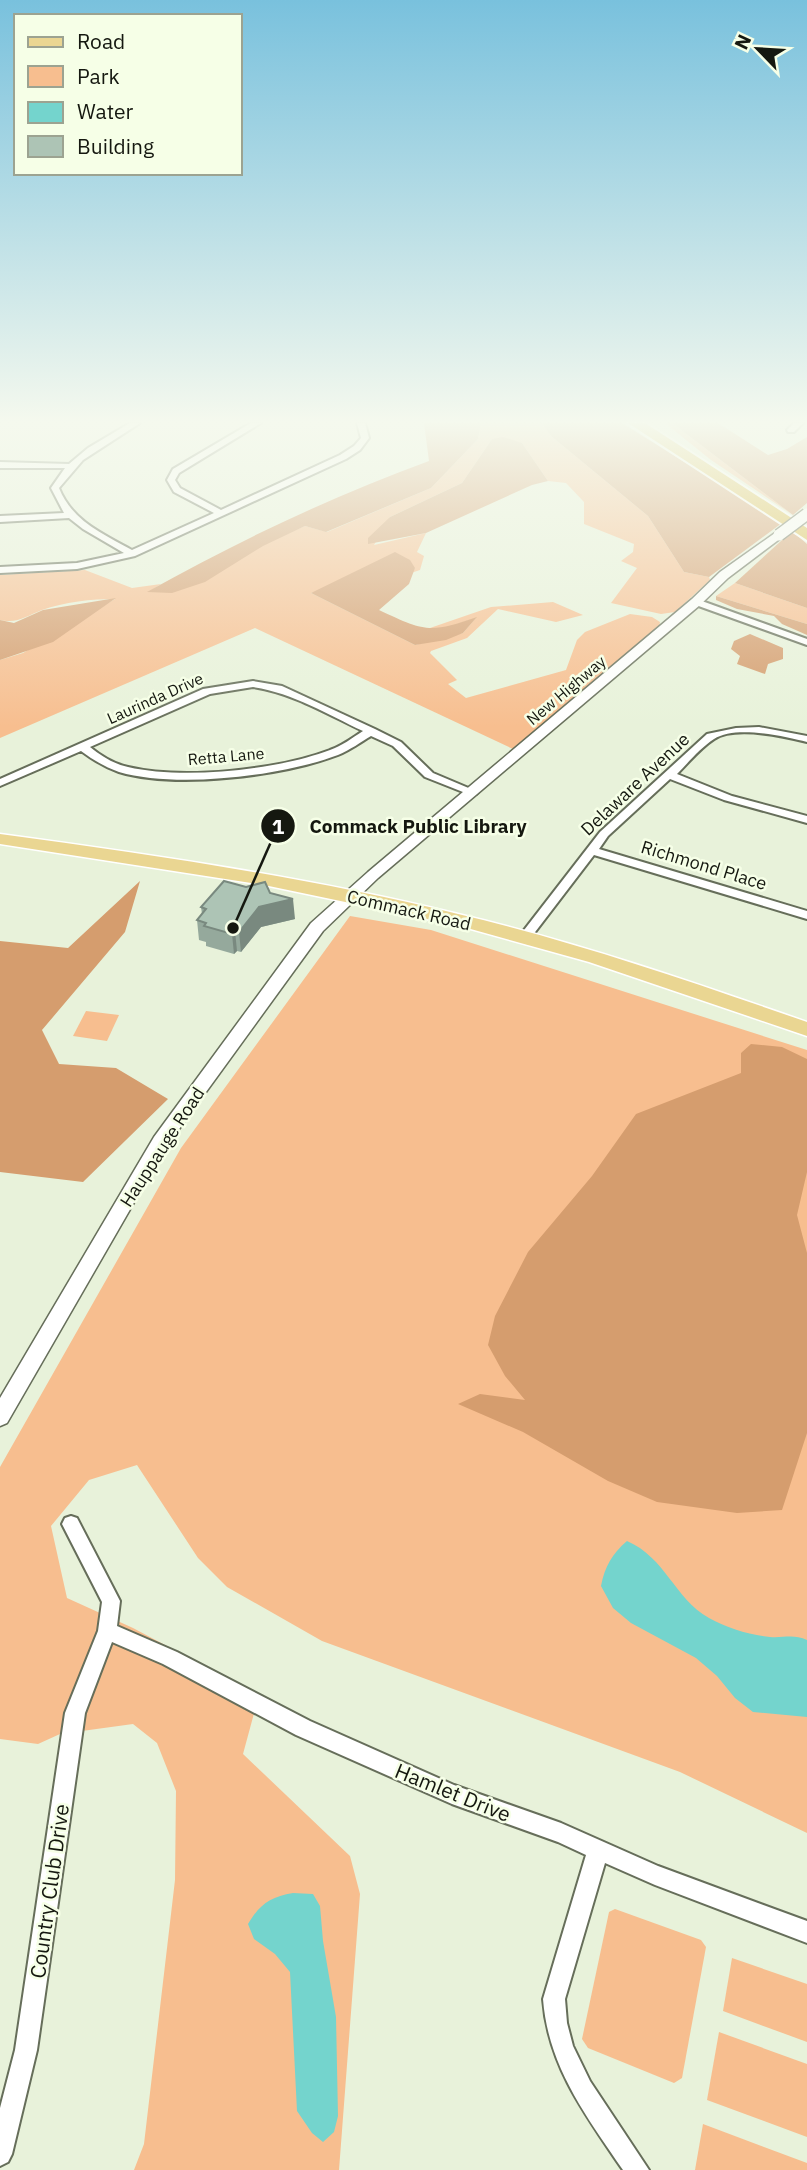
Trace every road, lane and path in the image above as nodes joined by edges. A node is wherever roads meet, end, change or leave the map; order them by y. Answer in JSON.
{"nodes":[{"id":1,"x":84,"y":524,"type":"edge"},
{"id":2,"x":197,"y":524,"type":"edge"},
{"id":3,"x":791,"y":524,"type":"edge"},
{"id":4,"x":793,"y":524,"type":"edge"},
{"id":5,"x":807,"y":535,"type":"edge"},
{"id":6,"x":132,"y":554,"type":"junction"},
{"id":7,"x":0,"y":570,"type":"edge"},
{"id":8,"x":696,"y":602,"type":"junction"},
{"id":9,"x":807,"y":642,"type":"edge"},
{"id":10,"x":370,"y":731,"type":"junction"},
{"id":11,"x":807,"y":739,"type":"edge"},
{"id":12,"x":83,"y":747,"type":"junction"},
{"id":13,"x":670,"y":775,"type":"junction"},
{"id":14,"x":0,"y":783,"type":"edge"},
{"id":15,"x":472,"y":793,"type":"junction"},
{"id":16,"x":807,"y":820,"type":"edge"},
{"id":17,"x":0,"y":839,"type":"edge"},
{"id":18,"x":590,"y":850,"type":"junction"},
{"id":19,"x":350,"y":896,"type":"junction"},
{"id":20,"x":807,"y":915,"type":"edge"},
{"id":21,"x":525,"y":937,"type":"junction"},
{"id":22,"x":807,"y":1029,"type":"edge"},
{"id":23,"x":0,"y":1417,"type":"edge"},
{"id":24,"x":71,"y":1524,"type":"dead end"},
{"id":25,"x":107,"y":1631,"type":"junction"},
{"id":26,"x":598,"y":1850,"type":"junction"},
{"id":27,"x":807,"y":1932,"type":"edge"},
{"id":28,"x":0,"y":2154,"type":"edge"},
{"id":29,"x":637,"y":2170,"type":"edge"}],
"edges":[{"from":1,"to":6,"type":"street"},
{"from":2,"to":6,"type":"street"},
{"from":3,"to":5,"type":"highway"},
{"from":4,"to":8,"type":"street","name":"New Highway","bridge":true},
{"from":6,"to":7,"type":"street"},
{"from":8,"to":9,"type":"street"},
{"from":8,"to":15,"type":"street","name":"New Highway"},
{"from":10,"to":12,"type":"street","name":"Retta Lane"},
{"from":10,"to":12,"type":"street","name":"Laurinda Drive"},
{"from":10,"to":15,"type":"street","name":"Laurinda Drive"},
{"from":11,"to":13,"type":"street","name":"Delaware Avenue"},
{"from":12,"to":14,"type":"street","name":"Laurinda Drive"},
{"from":13,"to":16,"type":"street"},
{"from":13,"to":18,"type":"street","name":"Delaware Avenue"},
{"from":15,"to":19,"type":"street","name":"New Highway"},
{"from":17,"to":19,"type":"main road","name":"Commack Road"},
{"from":18,"to":20,"type":"street","name":"Richmond Place"},
{"from":18,"to":21,"type":"street","name":"Delaware Avenue"},
{"from":19,"to":21,"type":"main road","name":"Commack Road"},
{"from":19,"to":23,"type":"street","name":"Hauppauge Road"},
{"from":21,"to":22,"type":"main road","name":"Commack Road"},
{"from":24,"to":25,"type":"street"},
{"from":25,"to":26,"type":"street","name":"Hamlet Drive"},
{"from":25,"to":28,"type":"street","name":"Country Club Drive"},
{"from":26,"to":27,"type":"street","name":"Hamlet Drive"},
{"from":26,"to":29,"type":"street"}]}
